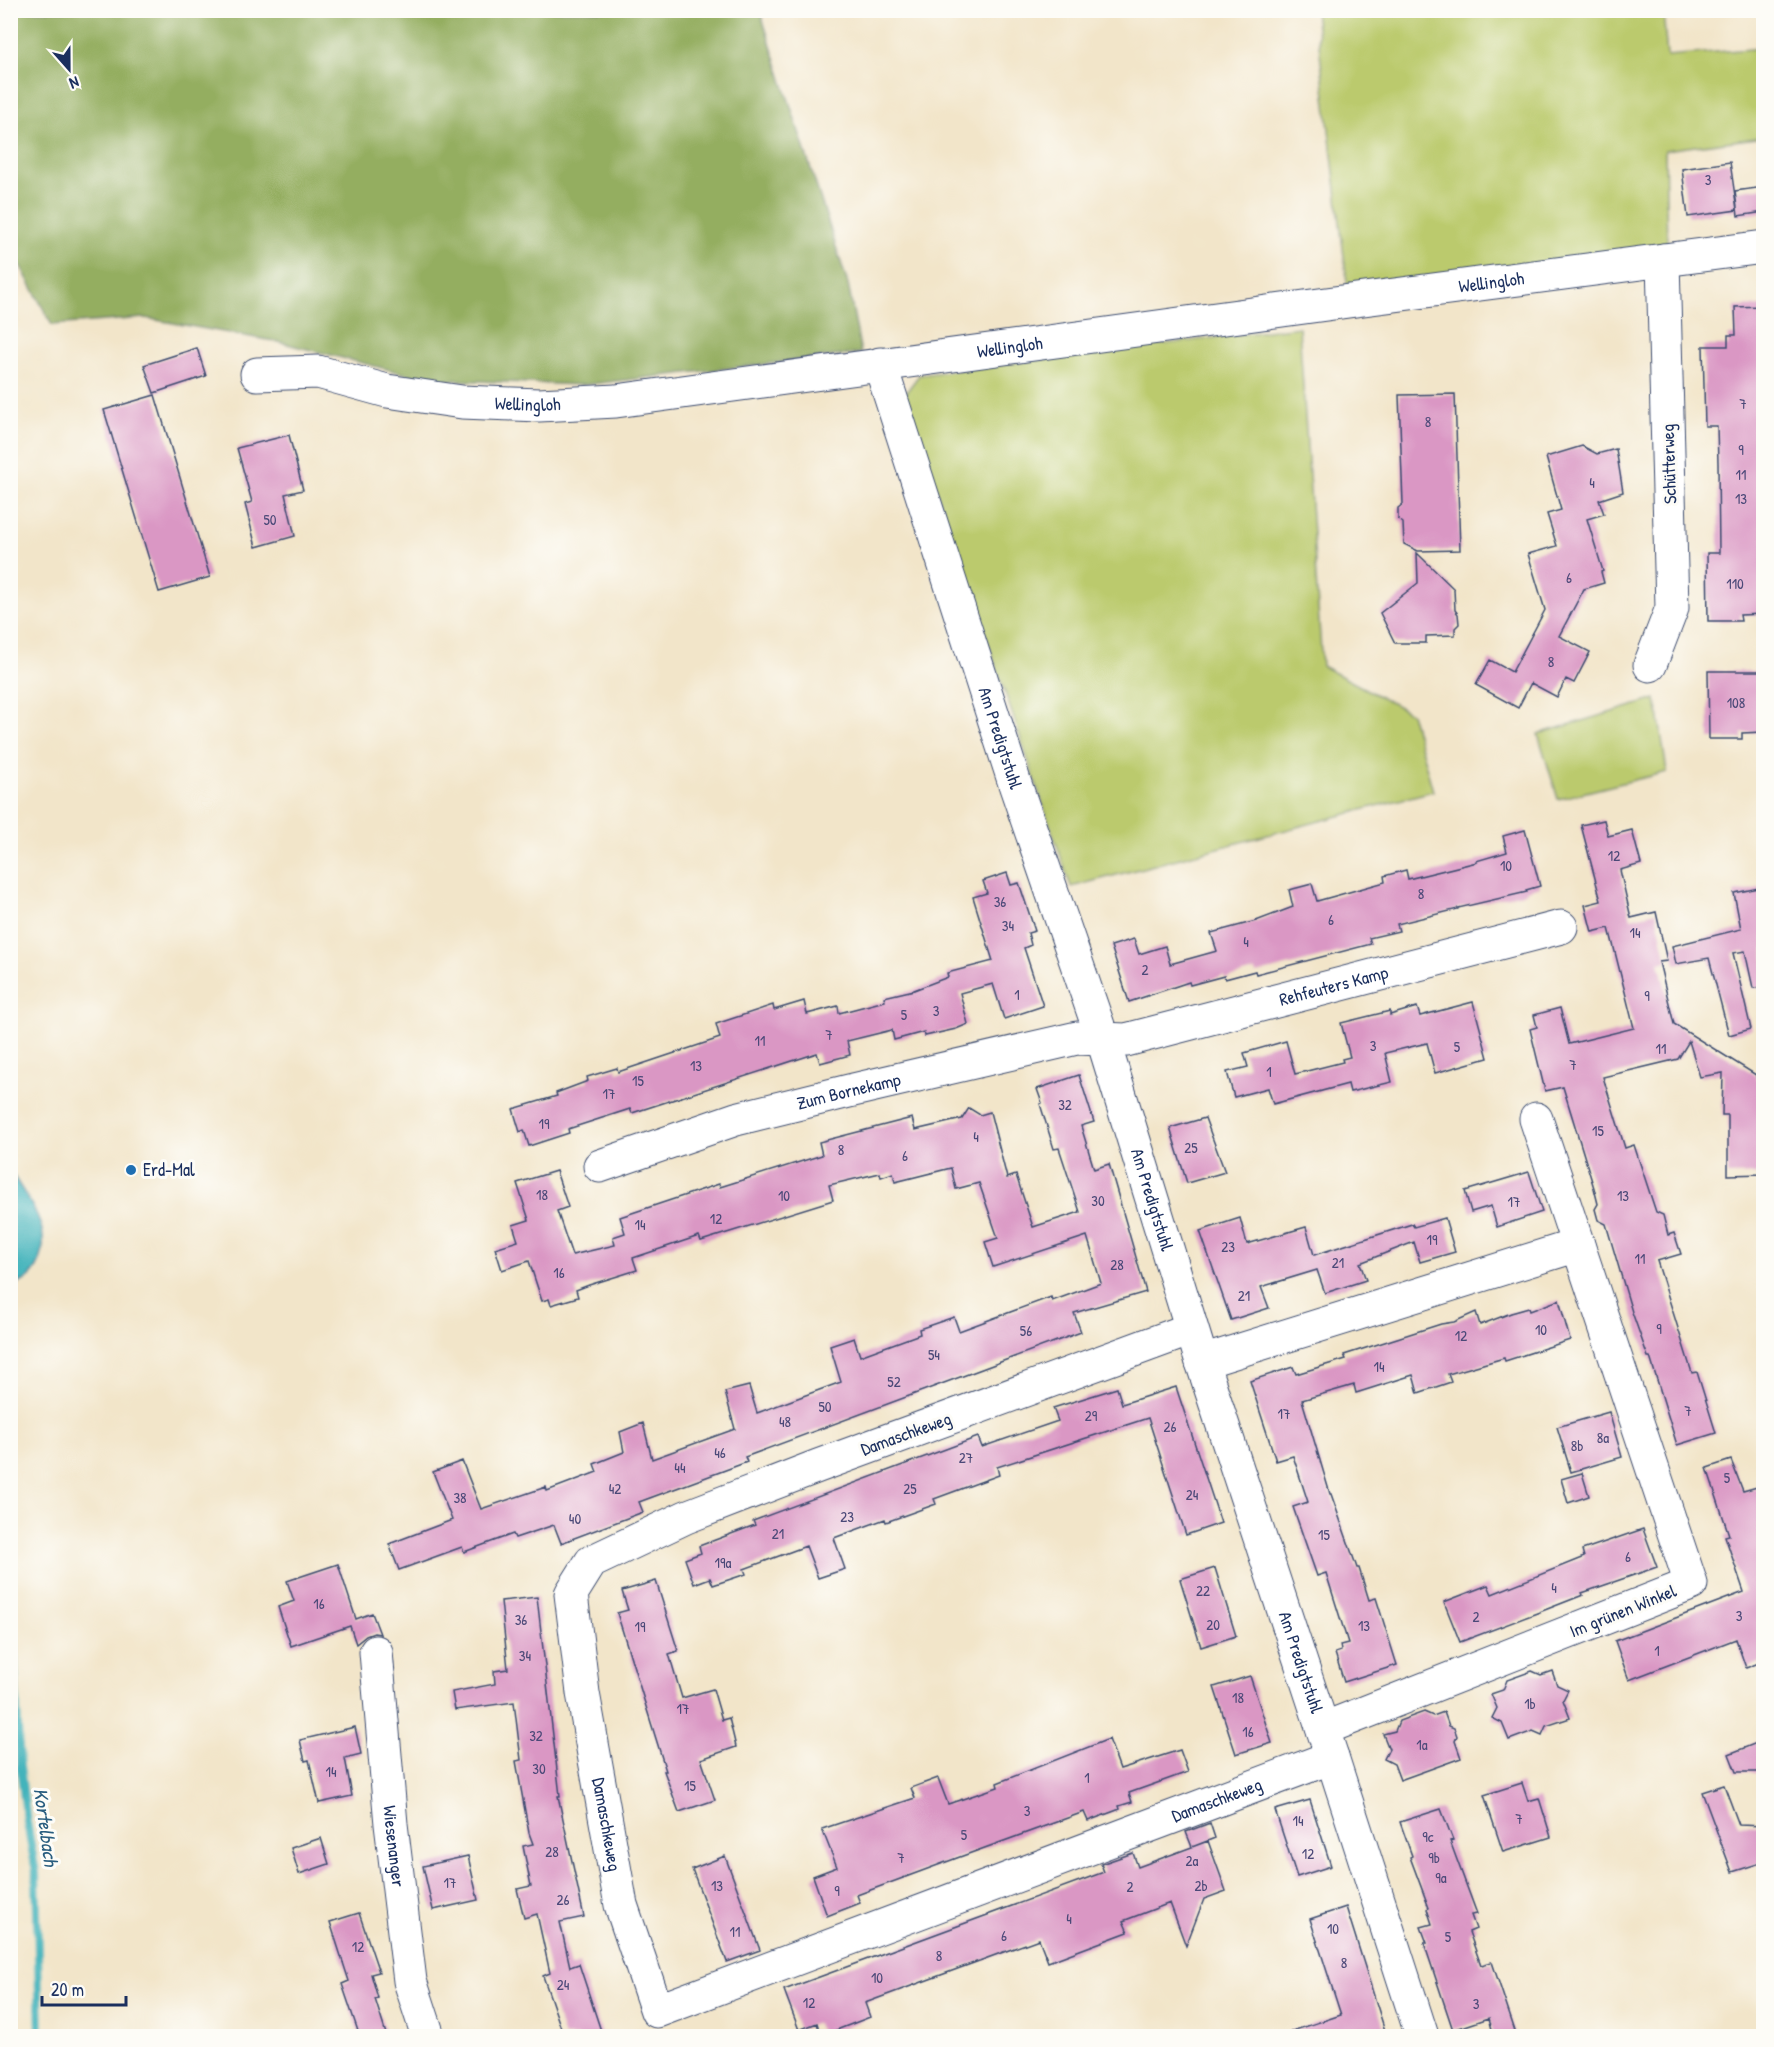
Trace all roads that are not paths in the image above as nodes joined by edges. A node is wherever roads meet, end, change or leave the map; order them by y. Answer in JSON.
{"nodes":[{"id":1,"x":1764,"y":247,"type":"edge"},
{"id":2,"x":1663,"y":260,"type":"junction"},
{"id":3,"x":880,"y":364,"type":"junction"},
{"id":4,"x":257,"y":375,"type":"dead end"},
{"id":5,"x":1650,"y":665,"type":"dead end"},
{"id":6,"x":1561,"y":927,"type":"dead end"},
{"id":7,"x":1103,"y":1040,"type":"junction"},
{"id":8,"x":1536,"y":1119,"type":"dead end"},
{"id":9,"x":600,"y":1166,"type":"dead end"},
{"id":10,"x":1578,"y":1245,"type":"junction"},
{"id":11,"x":1191,"y":1329,"type":"junction"},
{"id":12,"x":1202,"y":1362,"type":"junction"},
{"id":13,"x":376,"y":1652,"type":"dead end"},
{"id":14,"x":1328,"y":1743,"type":"junction"},
{"id":15,"x":428,"y":2037,"type":"edge"},
{"id":16,"x":1422,"y":2037,"type":"edge"}],
"edges":[{"from":1,"to":2,"type":"street","name":"Wellingloh"},
{"from":2,"to":3,"type":"street","name":"Wellingloh"},
{"from":2,"to":5,"type":"street","name":"Schütterweg"},
{"from":3,"to":4,"type":"street","name":"Wellingloh"},
{"from":3,"to":7,"type":"street","name":"Am Predigtstuhl"},
{"from":6,"to":7,"type":"street","name":"Rehfeuters Kamp"},
{"from":7,"to":9,"type":"street","name":"Zum Bornekamp"},
{"from":7,"to":11,"type":"street","name":"Am Predigtstuhl"},
{"from":8,"to":10,"type":"street","name":"Im grünen Winkel"},
{"from":10,"to":12,"type":"street"},
{"from":10,"to":14,"type":"street","name":"Im grünen Winkel"},
{"from":11,"to":12,"type":"street","name":"Am Predigtstuhl"},
{"from":11,"to":14,"type":"street","name":"Damaschkeweg"},
{"from":12,"to":14,"type":"street","name":"Am Predigtstuhl"},
{"from":13,"to":15,"type":"street","name":"Wiesenanger"},
{"from":14,"to":16,"type":"street","name":"Am Predigtstuhl"}]}
